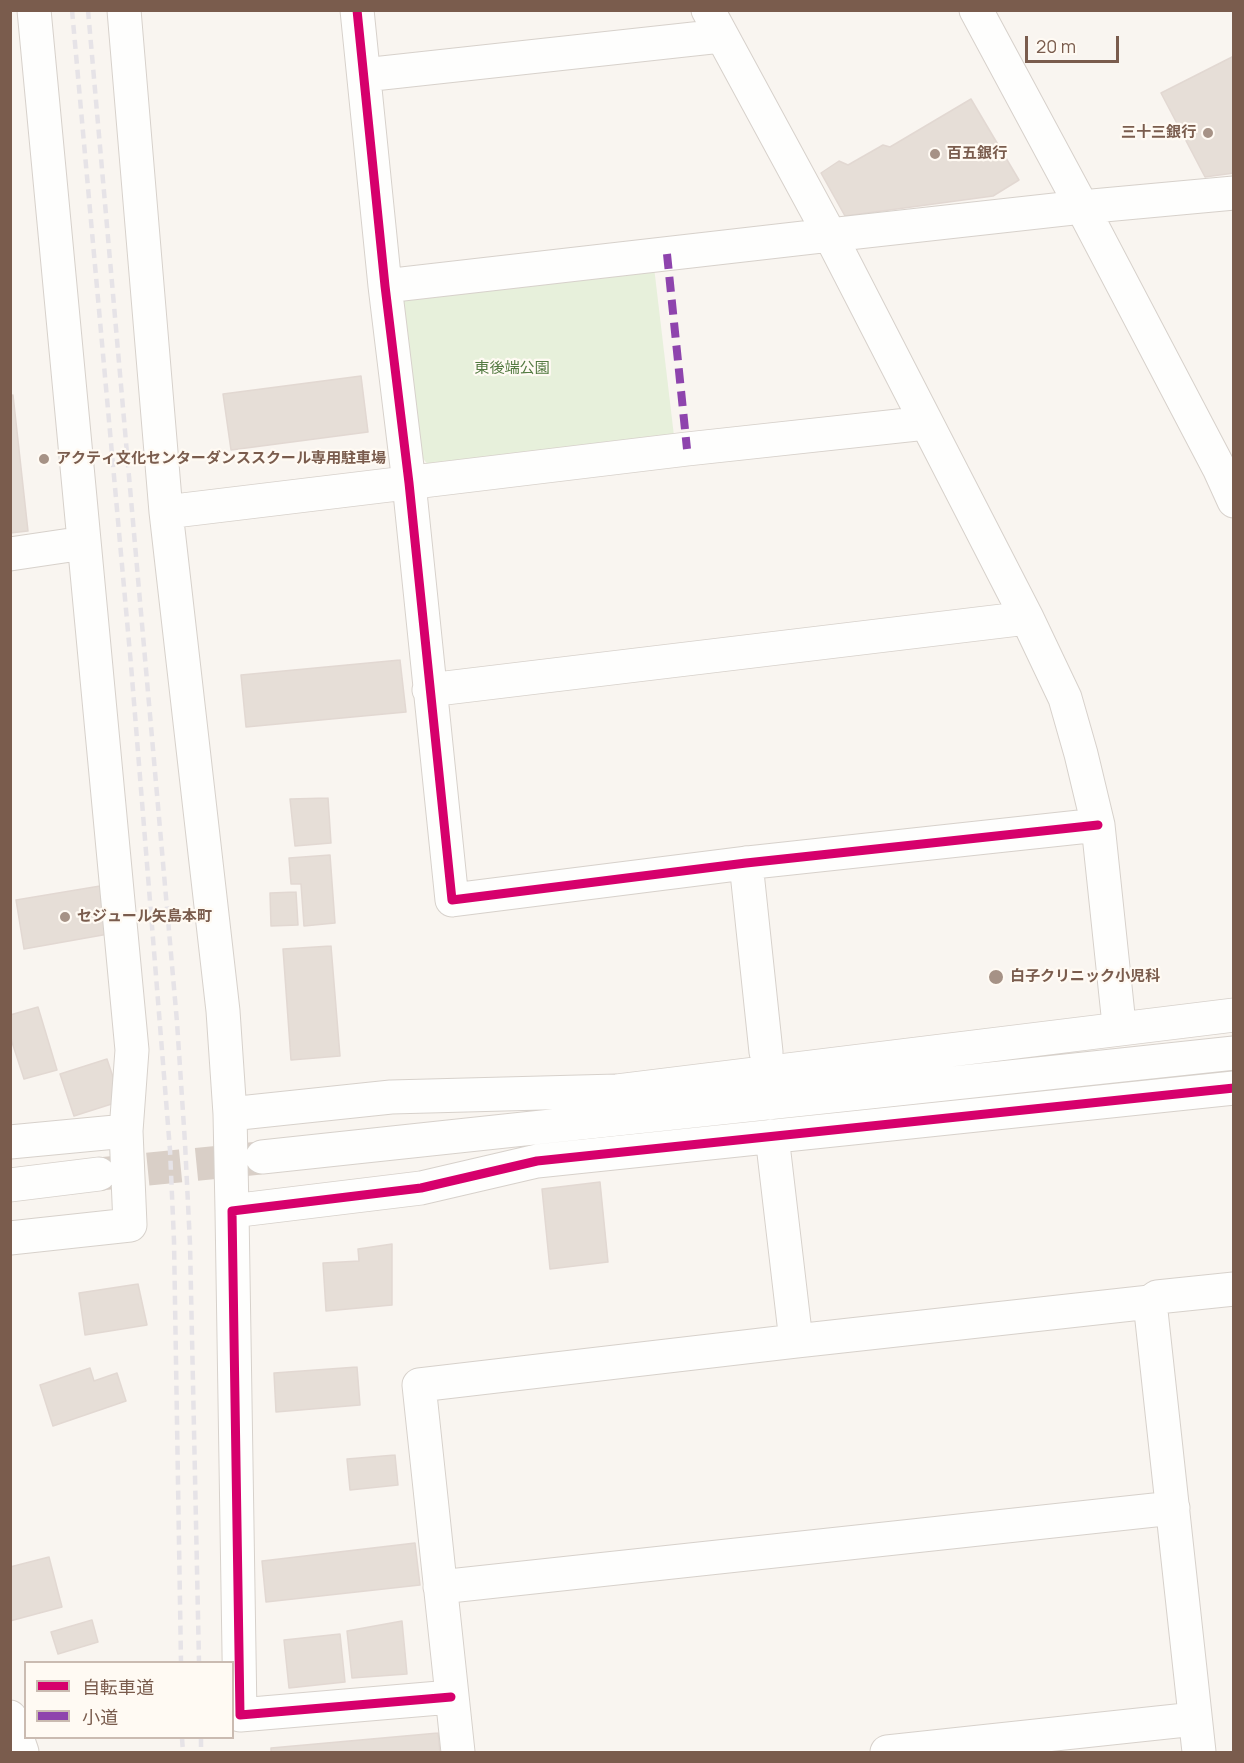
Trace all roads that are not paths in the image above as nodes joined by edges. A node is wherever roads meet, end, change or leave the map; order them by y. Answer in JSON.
{"nodes":[{"id":1,"x":34,"y":10,"type":"edge"},
{"id":2,"x":124,"y":10,"type":"edge"},
{"id":3,"x":357,"y":10,"type":"edge"},
{"id":4,"x":976,"y":10,"type":"edge"},
{"id":5,"x":714,"y":23,"type":"edge"},
{"id":6,"x":364,"y":75,"type":"junction"},
{"id":7,"x":1233,"y":193,"type":"edge"},
{"id":8,"x":1082,"y":207,"type":"junction"},
{"id":9,"x":830,"y":235,"type":"junction"},
{"id":10,"x":385,"y":286,"type":"junction"},
{"id":11,"x":926,"y":423,"type":"junction"},
{"id":12,"x":409,"y":483,"type":"junction"},
{"id":13,"x":1233,"y":501,"type":"edge"},
{"id":14,"x":166,"y":512,"type":"junction"},
{"id":15,"x":84,"y":543,"type":"junction"},
{"id":16,"x":10,"y":554,"type":"edge"},
{"id":17,"x":1027,"y":618,"type":"junction"},
{"id":18,"x":429,"y":690,"type":"junction"},
{"id":19,"x":1098,"y":825,"type":"junction"},
{"id":20,"x":746,"y":863,"type":"junction"},
{"id":21,"x":1118,"y":1015,"type":"dead end"},
{"id":22,"x":1233,"y":1015,"type":"edge"},
{"id":23,"x":765,"y":1052,"type":"dead end"},
{"id":24,"x":1233,"y":1053,"type":"edge"},
{"id":25,"x":1233,"y":1088,"type":"edge"},
{"id":26,"x":230,"y":1114,"type":"junction"},
{"id":27,"x":126,"y":1131,"type":"junction"},
{"id":28,"x":772,"y":1136,"type":"junction"},
{"id":29,"x":10,"y":1142,"type":"edge"},
{"id":30,"x":262,"y":1158,"type":"tunnel mouth"},
{"id":31,"x":99,"y":1174,"type":"tunnel mouth"},
{"id":32,"x":10,"y":1185,"type":"edge"},
{"id":33,"x":232,"y":1211,"type":"junction"},
{"id":34,"x":60,"y":1232,"type":"junction"},
{"id":35,"x":10,"y":1238,"type":"edge"},
{"id":36,"x":10,"y":1257,"type":"edge"},
{"id":37,"x":1233,"y":1288,"type":"edge"},
{"id":38,"x":1150,"y":1302,"type":"junction"},
{"id":39,"x":795,"y":1341,"type":"junction"},
{"id":40,"x":1173,"y":1508,"type":"junction"},
{"id":41,"x":440,"y":1587,"type":"junction"},
{"id":42,"x":451,"y":1696,"type":"junction"},
{"id":43,"x":10,"y":1717,"type":"edge"},
{"id":44,"x":1195,"y":1719,"type":"junction"},
{"id":45,"x":22,"y":1752,"type":"edge"},
{"id":46,"x":458,"y":1752,"type":"edge"},
{"id":47,"x":887,"y":1752,"type":"edge"},
{"id":48,"x":1199,"y":1752,"type":"edge"}],
"edges":[{"from":1,"to":15,"type":"street"},
{"from":2,"to":14,"type":"street"},
{"from":3,"to":6,"type":"street"},
{"from":4,"to":8,"type":"street"},
{"from":5,"to":6,"type":"street"},
{"from":5,"to":9,"type":"street"},
{"from":6,"to":10,"type":"street"},
{"from":7,"to":8,"type":"street"},
{"from":8,"to":9,"type":"street"},
{"from":8,"to":13,"type":"street"},
{"from":9,"to":10,"type":"street"},
{"from":9,"to":11,"type":"street"},
{"from":10,"to":12,"type":"street"},
{"from":11,"to":12,"type":"street"},
{"from":11,"to":17,"type":"street"},
{"from":12,"to":14,"type":"street"},
{"from":12,"to":18,"type":"street"},
{"from":14,"to":26,"type":"street"},
{"from":15,"to":16,"type":"street"},
{"from":15,"to":27,"type":"street"},
{"from":17,"to":18,"type":"street"},
{"from":17,"to":19,"type":"street"},
{"from":18,"to":20,"type":"street"},
{"from":19,"to":20,"type":"street"},
{"from":19,"to":21,"type":"street"},
{"from":20,"to":23,"type":"street"},
{"from":22,"to":26,"type":"street"},
{"from":24,"to":30,"type":"street"},
{"from":25,"to":28,"type":"street"},
{"from":26,"to":33,"type":"street"},
{"from":27,"to":29,"type":"street"},
{"from":27,"to":34,"type":"street"},
{"from":28,"to":33,"type":"street"},
{"from":28,"to":39,"type":"street"},
{"from":31,"to":32,"type":"street"},
{"from":33,"to":42,"type":"street"},
{"from":34,"to":35,"type":"street"},
{"from":34,"to":36,"type":"street"},
{"from":37,"to":38,"type":"street"},
{"from":38,"to":39,"type":"street"},
{"from":38,"to":40,"type":"street"},
{"from":39,"to":41,"type":"street"},
{"from":40,"to":41,"type":"street"},
{"from":40,"to":44,"type":"street"},
{"from":41,"to":42,"type":"street"},
{"from":42,"to":46,"type":"street"},
{"from":43,"to":45,"type":"street"},
{"from":44,"to":47,"type":"street"},
{"from":44,"to":48,"type":"street"}]}
